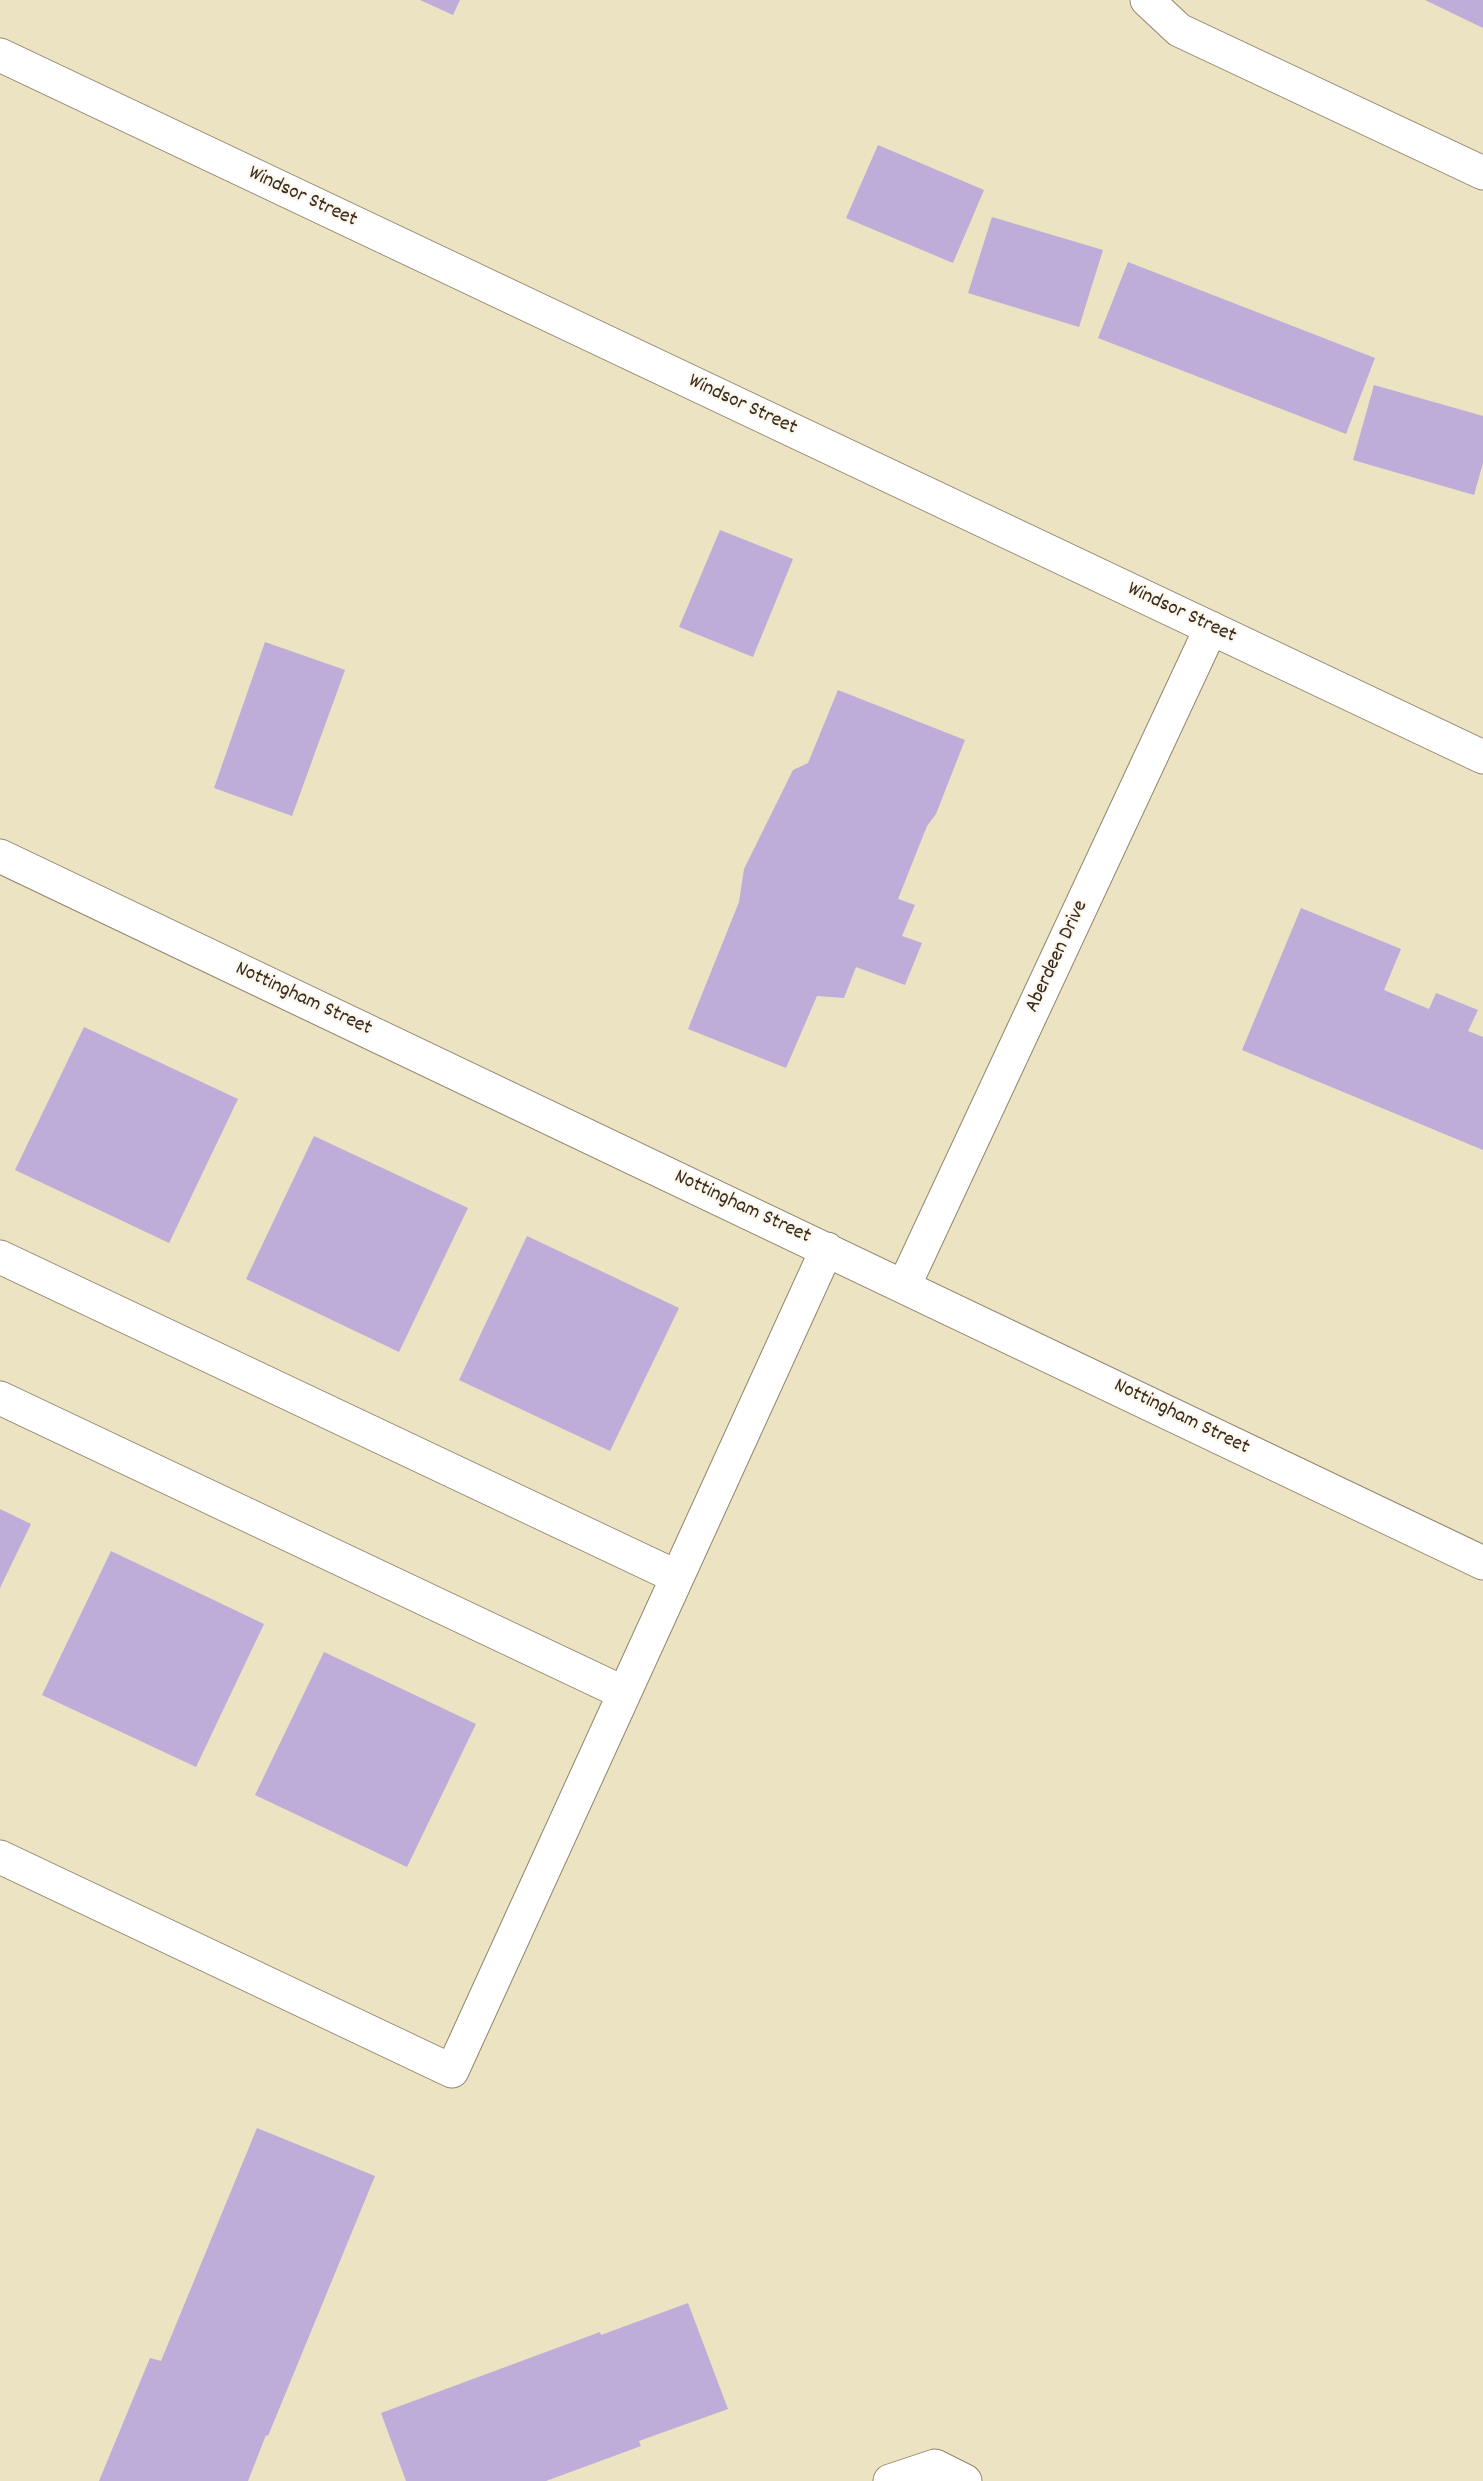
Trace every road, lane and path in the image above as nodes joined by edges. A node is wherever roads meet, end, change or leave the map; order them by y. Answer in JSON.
{"nodes":[{"id":1,"x":1147,"y":0,"type":"edge"},
{"id":2,"x":0,"y":55,"type":"edge"},
{"id":3,"x":1483,"y":173,"type":"edge"},
{"id":4,"x":1211,"y":628,"type":"junction"},
{"id":5,"x":1483,"y":757,"type":"edge"},
{"id":6,"x":0,"y":856,"type":"edge"},
{"id":7,"x":827,"y":1249,"type":"junction"},
{"id":8,"x":0,"y":1257,"type":"edge"},
{"id":9,"x":904,"y":1286,"type":"junction"},
{"id":10,"x":0,"y":1398,"type":"edge"},
{"id":11,"x":1483,"y":1563,"type":"edge"},
{"id":12,"x":677,"y":1577,"type":"junction"},
{"id":13,"x":624,"y":1694,"type":"junction"},
{"id":14,"x":0,"y":1857,"type":"edge"},
{"id":15,"x":890,"y":2481,"type":"edge"},
{"id":16,"x":965,"y":2481,"type":"edge"}],
"edges":[{"from":1,"to":3,"type":"street"},
{"from":2,"to":4,"type":"street","name":"Windsor Street"},
{"from":4,"to":5,"type":"street","name":"Windsor Street"},
{"from":4,"to":9,"type":"street","name":"Aberdeen Drive"},
{"from":6,"to":7,"type":"street","name":"Nottingham Street"},
{"from":7,"to":9,"type":"street","name":"Nottingham Street"},
{"from":7,"to":12,"type":"street"},
{"from":8,"to":12,"type":"street"},
{"from":9,"to":11,"type":"street","name":"Nottingham Street"},
{"from":10,"to":13,"type":"street"},
{"from":12,"to":13,"type":"street"},
{"from":13,"to":14,"type":"street"},
{"from":15,"to":16,"type":"street"}]}
